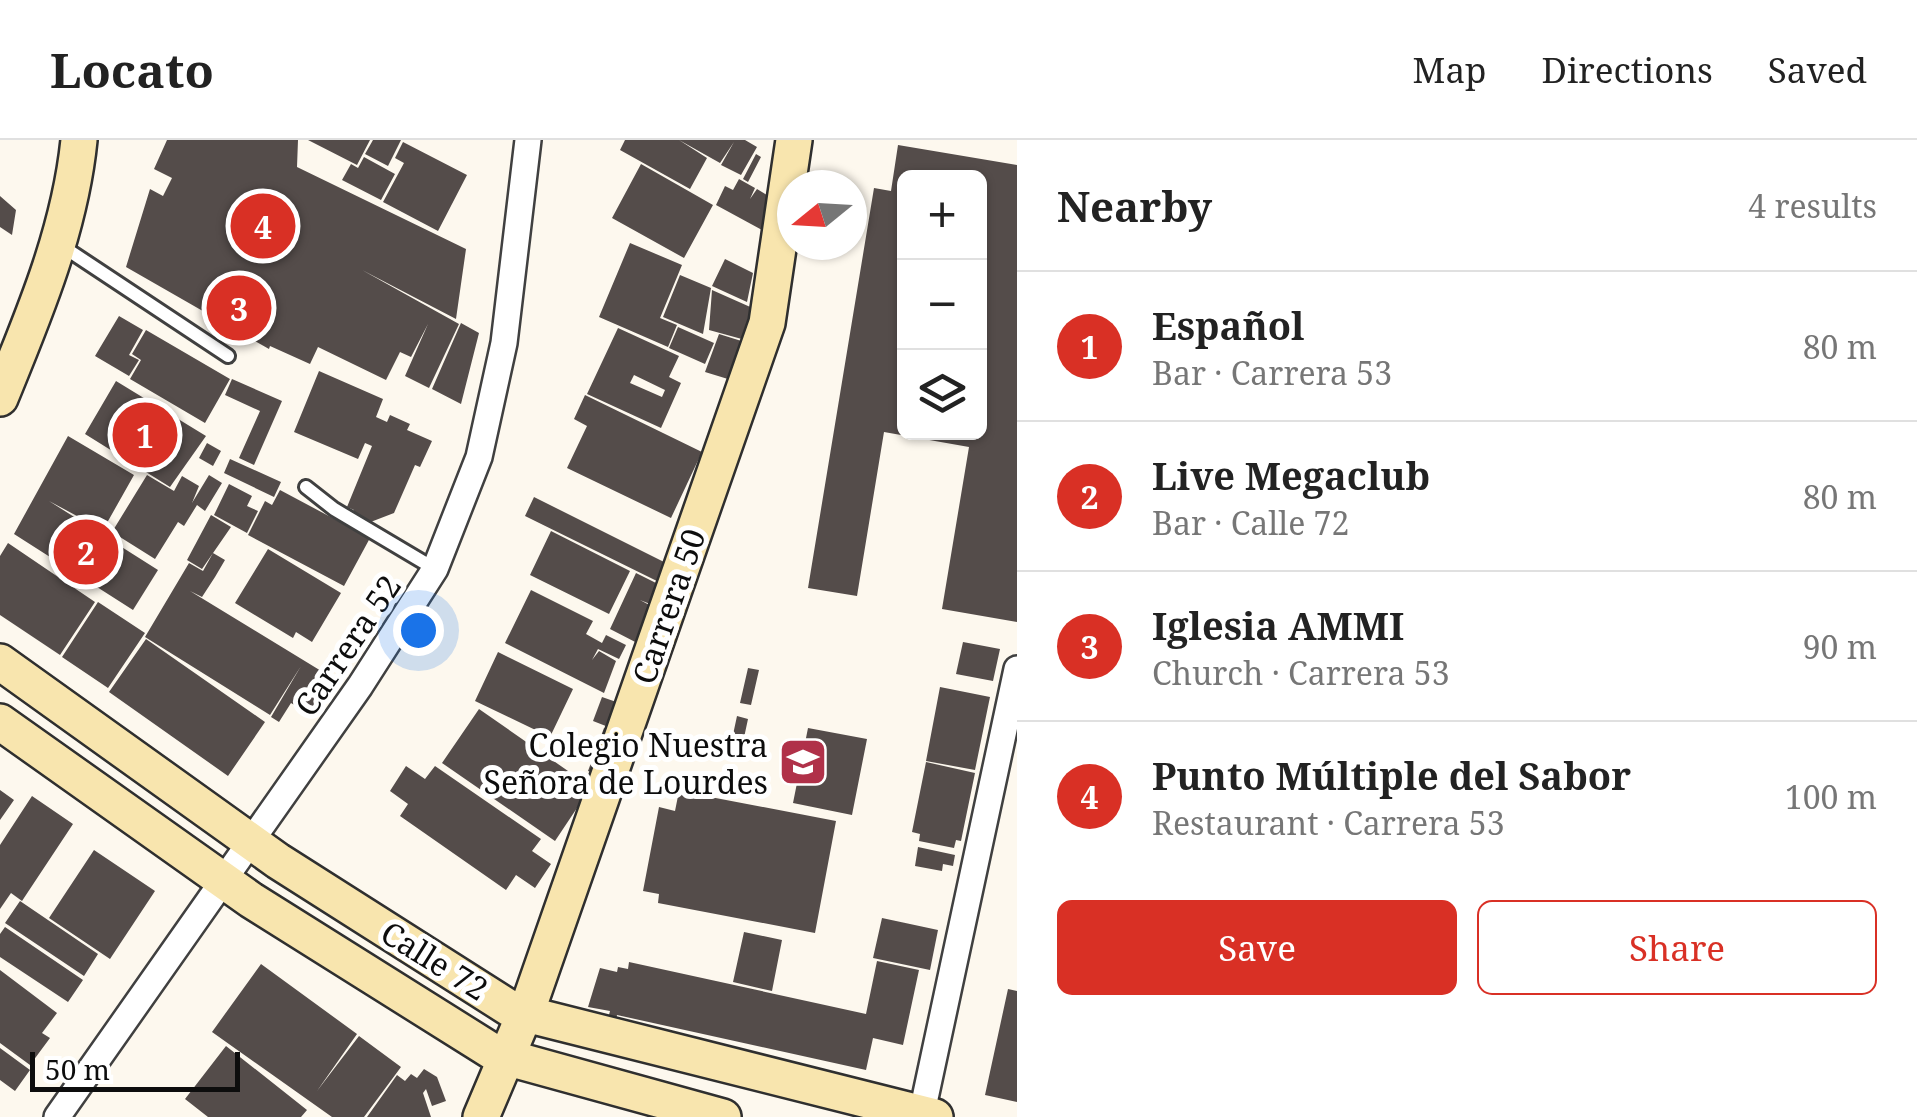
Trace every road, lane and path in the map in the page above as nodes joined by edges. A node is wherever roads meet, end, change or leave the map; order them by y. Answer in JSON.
{"nodes":[{"id":1,"x":79,"y":140,"type":"edge"},
{"id":2,"x":528,"y":140,"type":"edge"},
{"id":3,"x":794,"y":140,"type":"edge"},
{"id":4,"x":57,"y":243,"type":"junction"},
{"id":5,"x":228,"y":356,"type":"dead end"},
{"id":6,"x":0,"y":398,"type":"edge"},
{"id":7,"x":306,"y":487,"type":"dead end"},
{"id":8,"x":435,"y":569,"type":"junction"},
{"id":9,"x":0,"y":662,"type":"edge"},
{"id":10,"x":1017,"y":669,"type":"edge"},
{"id":11,"x":0,"y":722,"type":"edge"},
{"id":12,"x":250,"y":841,"type":"junction"},
{"id":13,"x":225,"y":881,"type":"junction"},
{"id":14,"x":524,"y":1016,"type":"junction"},
{"id":15,"x":507,"y":1059,"type":"junction"},
{"id":16,"x":925,"y":1116,"type":"edge"},
{"id":17,"x":57,"y":1117,"type":"edge"},
{"id":18,"x":481,"y":1117,"type":"edge"},
{"id":19,"x":722,"y":1117,"type":"edge"}],
"edges":[{"from":1,"to":4,"type":"main road"},
{"from":2,"to":8,"type":"street","name":"Carrera 52"},
{"from":3,"to":14,"type":"main road","name":"Carrera 50"},
{"from":4,"to":5,"type":"lane"},
{"from":4,"to":6,"type":"main road"},
{"from":7,"to":8,"type":"lane"},
{"from":8,"to":12,"type":"street","name":"Carrera 52"},
{"from":9,"to":12,"type":"main road","name":"Calle 72"},
{"from":10,"to":16,"type":"street"},
{"from":11,"to":13,"type":"main road","name":"Calle 72"},
{"from":12,"to":13,"type":"street","name":"Carrera 52"},
{"from":12,"to":14,"type":"main road","name":"Calle 72"},
{"from":13,"to":15,"type":"main road","name":"Calle 72"},
{"from":13,"to":17,"type":"street","name":"Carrera 52"},
{"from":14,"to":15,"type":"main road","name":"Carrera 50"},
{"from":14,"to":16,"type":"main road","name":"Calle 72"},
{"from":15,"to":18,"type":"main road","name":"Carrera 50"},
{"from":15,"to":19,"type":"main road","name":"Calle 72"}]}
